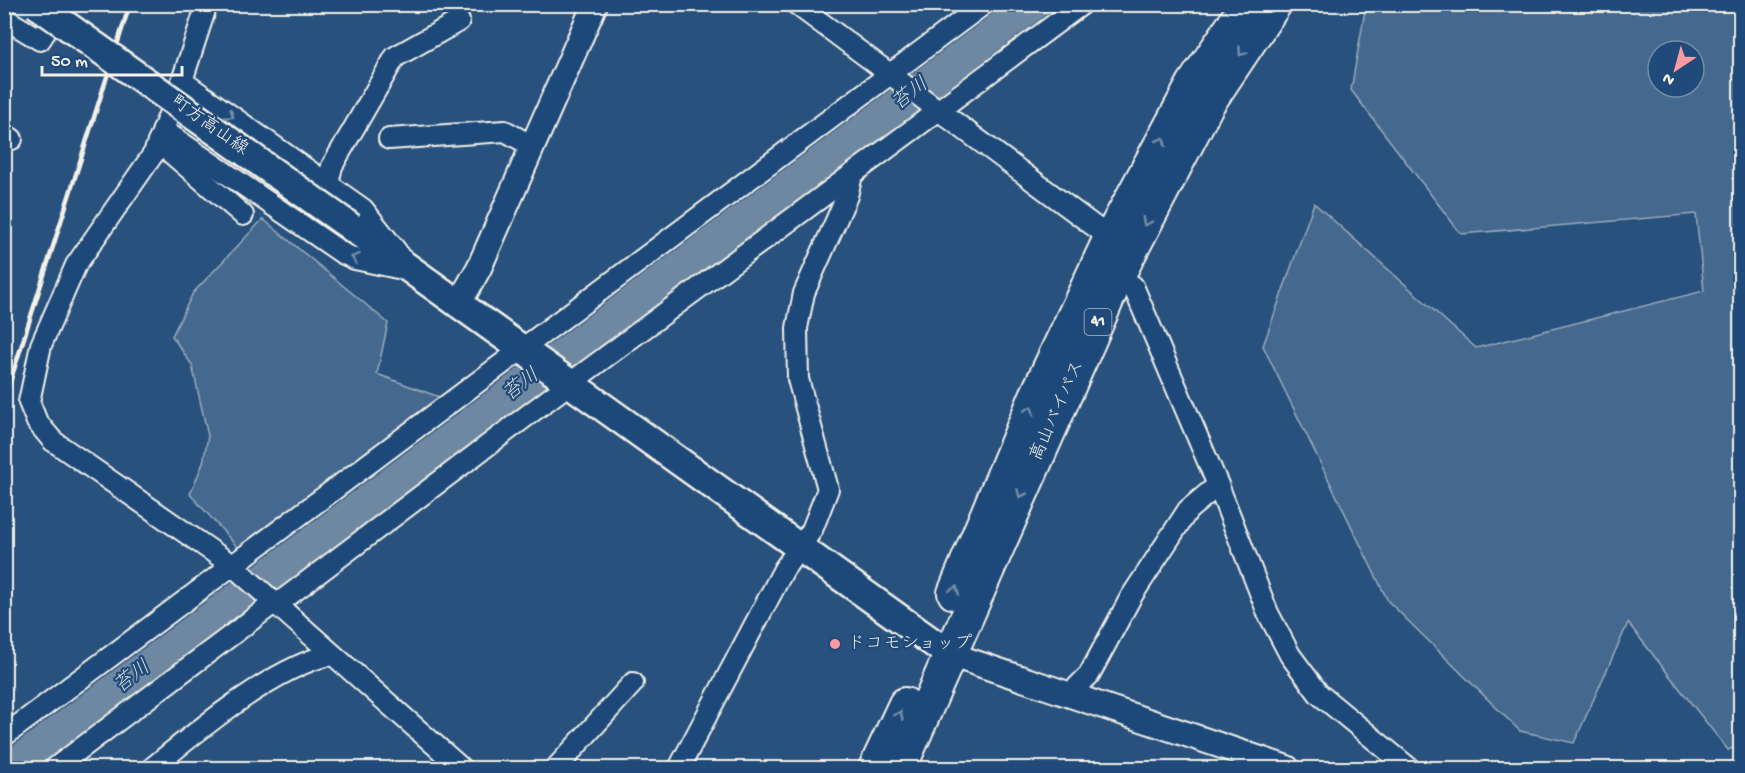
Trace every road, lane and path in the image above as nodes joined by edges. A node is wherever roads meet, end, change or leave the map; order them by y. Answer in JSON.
{"nodes":[{"id":1,"x":36,"y":4,"type":"edge"},
{"id":2,"x":63,"y":4,"type":"edge"},
{"id":3,"x":207,"y":4,"type":"edge"},
{"id":4,"x":596,"y":4,"type":"edge"},
{"id":5,"x":796,"y":4,"type":"edge"},
{"id":6,"x":984,"y":4,"type":"edge"},
{"id":7,"x":1082,"y":4,"type":"edge"},
{"id":8,"x":1247,"y":4,"type":"edge"},
{"id":9,"x":1275,"y":4,"type":"edge"},
{"id":10,"x":459,"y":21,"type":"dead end"},
{"id":11,"x":7,"y":24,"type":"edge"},
{"id":12,"x":893,"y":76,"type":"junction"},
{"id":13,"x":182,"y":81,"type":"junction"},
{"id":14,"x":936,"y":109,"type":"junction"},
{"id":15,"x":161,"y":136,"type":"junction"},
{"id":16,"x":389,"y":139,"type":"dead end"},
{"id":17,"x":532,"y":146,"type":"junction"},
{"id":18,"x":852,"y":175,"type":"junction"},
{"id":19,"x":328,"y":184,"type":"junction"},
{"id":20,"x":243,"y":215,"type":"dead end"},
{"id":21,"x":1110,"y":238,"type":"junction"},
{"id":22,"x":412,"y":272,"type":"junction"},
{"id":23,"x":1118,"y":276,"type":"junction"},
{"id":24,"x":458,"y":305,"type":"junction"},
{"id":25,"x":523,"y":351,"type":"junction"},
{"id":26,"x":568,"y":383,"type":"junction"},
{"id":27,"x":1218,"y":485,"type":"junction"},
{"id":28,"x":800,"y":549,"type":"junction"},
{"id":29,"x":234,"y":568,"type":"junction"},
{"id":30,"x":273,"y":603,"type":"junction"},
{"id":31,"x":941,"y":649,"type":"junction"},
{"id":32,"x":330,"y":655,"type":"junction"},
{"id":33,"x":633,"y":683,"type":"dead end"},
{"id":34,"x":1069,"y":694,"type":"junction"},
{"id":35,"x":4,"y":736,"type":"edge"},
{"id":36,"x":55,"y":768,"type":"edge"},
{"id":37,"x":152,"y":768,"type":"edge"},
{"id":38,"x":461,"y":768,"type":"edge"},
{"id":39,"x":556,"y":768,"type":"edge"},
{"id":40,"x":679,"y":768,"type":"edge"},
{"id":41,"x":875,"y":768,"type":"edge"},
{"id":42,"x":900,"y":768,"type":"edge"},
{"id":43,"x":1287,"y":768,"type":"edge"},
{"id":44,"x":1409,"y":768,"type":"edge"}],
"edges":[{"from":1,"to":22,"type":"main road","name":"町方高山線","bridge":true},
{"from":2,"to":11,"type":"street"},
{"from":3,"to":13,"type":"street"},
{"from":4,"to":17,"type":"street"},
{"from":5,"to":12,"type":"street"},
{"from":6,"to":12,"type":"street"},
{"from":7,"to":14,"type":"street"},
{"from":21,"to":8,"type":"highway","name":"高山バイパス","number":"41","one_way":true},
{"from":9,"to":23,"type":"highway","name":"高山バイパス","number":"41","one_way":true},
{"from":10,"to":19,"type":"street"},
{"from":12,"to":14,"type":"street"},
{"from":12,"to":25,"type":"street"},
{"from":13,"to":15,"type":"street"},
{"from":13,"to":19,"type":"street","one_way":true},
{"from":14,"to":18,"type":"street"},
{"from":14,"to":21,"type":"street"},
{"from":15,"to":20,"type":"street"},
{"from":22,"to":15,"type":"street","one_way":true},
{"from":15,"to":29,"type":"street"},
{"from":16,"to":17,"type":"street"},
{"from":17,"to":24,"type":"street"},
{"from":18,"to":26,"type":"street"},
{"from":18,"to":28,"type":"street"},
{"from":19,"to":22,"type":"street"},
{"from":31,"to":21,"type":"highway","name":"高山バイパス","number":"41","one_way":true},
{"from":22,"to":24,"type":"main road","name":"町方高山線"},
{"from":23,"to":27,"type":"street"},
{"from":23,"to":31,"type":"highway","name":"高山バイパス","number":"41","one_way":true},
{"from":24,"to":25,"type":"main road","name":"町方高山線"},
{"from":25,"to":26,"type":"main road"},
{"from":25,"to":29,"type":"street"},
{"from":26,"to":28,"type":"main road"},
{"from":26,"to":30,"type":"street"},
{"from":27,"to":34,"type":"street"},
{"from":27,"to":44,"type":"street"},
{"from":28,"to":31,"type":"main road"},
{"from":28,"to":40,"type":"street"},
{"from":29,"to":30,"type":"street"},
{"from":29,"to":35,"type":"street"},
{"from":30,"to":32,"type":"street"},
{"from":30,"to":36,"type":"street"},
{"from":31,"to":34,"type":"street"},
{"from":41,"to":31,"type":"highway","name":"高山バイパス","number":"41","one_way":true},
{"from":31,"to":42,"type":"highway","name":"高山バイパス","number":"41"},
{"from":32,"to":37,"type":"street"},
{"from":32,"to":38,"type":"street"},
{"from":33,"to":39,"type":"street"},
{"from":34,"to":43,"type":"street"}]}
